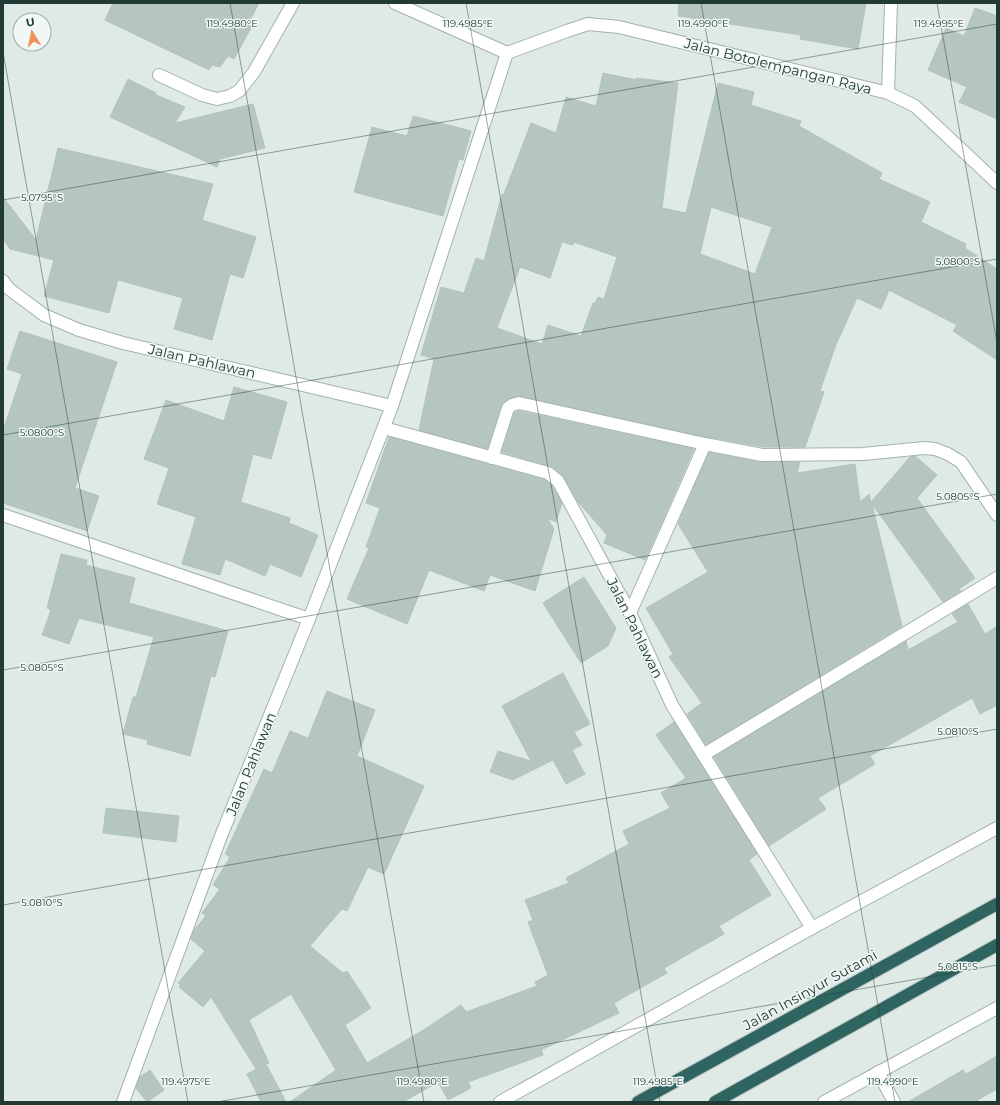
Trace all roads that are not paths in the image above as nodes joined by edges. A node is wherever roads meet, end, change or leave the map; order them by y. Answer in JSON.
{"nodes":[{"id":1,"x":294,"y":3,"type":"edge"},
{"id":2,"x":395,"y":3,"type":"edge"},
{"id":3,"x":891,"y":3,"type":"edge"},
{"id":4,"x":507,"y":53,"type":"junction"},
{"id":5,"x":159,"y":75,"type":"dead end"},
{"id":6,"x":888,"y":93,"type":"junction"},
{"id":7,"x":997,"y":183,"type":"edge"},
{"id":8,"x":3,"y":281,"type":"edge"},
{"id":9,"x":392,"y":406,"type":"junction"},
{"id":10,"x":384,"y":428,"type":"junction"},
{"id":11,"x":705,"y":444,"type":"junction"},
{"id":12,"x":492,"y":458,"type":"junction"},
{"id":13,"x":3,"y":515,"type":"edge"},
{"id":14,"x":997,"y":515,"type":"edge"},
{"id":15,"x":997,"y":578,"type":"edge"},
{"id":16,"x":630,"y":613,"type":"junction"},
{"id":17,"x":309,"y":619,"type":"junction"},
{"id":18,"x":703,"y":755,"type":"junction"},
{"id":19,"x":997,"y":828,"type":"edge"},
{"id":20,"x":997,"y":904,"type":"edge"},
{"id":21,"x":812,"y":928,"type":"junction"},
{"id":22,"x":997,"y":945,"type":"edge"},
{"id":23,"x":997,"y":1008,"type":"edge"},
{"id":24,"x":878,"y":1072,"type":"junction"},
{"id":25,"x":123,"y":1102,"type":"edge"},
{"id":26,"x":500,"y":1102,"type":"edge"},
{"id":27,"x":638,"y":1102,"type":"edge"},
{"id":28,"x":715,"y":1102,"type":"edge"},
{"id":29,"x":824,"y":1102,"type":"edge"},
{"id":30,"x":894,"y":1102,"type":"edge"}],
"edges":[{"from":1,"to":5,"type":"street"},
{"from":2,"to":4,"type":"street"},
{"from":3,"to":6,"type":"street"},
{"from":4,"to":6,"type":"street","name":"Jalan Botolempangan Raya"},
{"from":4,"to":9,"type":"street"},
{"from":6,"to":7,"type":"street","name":"Jalan Botolempangan Raya"},
{"from":8,"to":9,"type":"street","name":"Jalan Pahlawan"},
{"from":9,"to":10,"type":"street","name":"Jalan Pahlawan"},
{"from":10,"to":12,"type":"street","name":"Jalan Pahlawan"},
{"from":10,"to":17,"type":"street","name":"Jalan Pahlawan"},
{"from":11,"to":12,"type":"street"},
{"from":11,"to":14,"type":"street"},
{"from":11,"to":16,"type":"street"},
{"from":12,"to":16,"type":"street","name":"Jalan Pahlawan"},
{"from":13,"to":17,"type":"street"},
{"from":15,"to":18,"type":"street"},
{"from":16,"to":18,"type":"street","name":"Jalan Pahlawan"},
{"from":17,"to":25,"type":"street","name":"Jalan Pahlawan"},
{"from":18,"to":21,"type":"street","name":"Jalan Pahlawan"},
{"from":19,"to":21,"type":"street"},
{"from":20,"to":27,"type":"highway","name":"Jalan Insinyur Sutami"},
{"from":21,"to":26,"type":"street"},
{"from":22,"to":28,"type":"highway"},
{"from":23,"to":24,"type":"street"},
{"from":24,"to":29,"type":"street"},
{"from":24,"to":30,"type":"street"}]}
